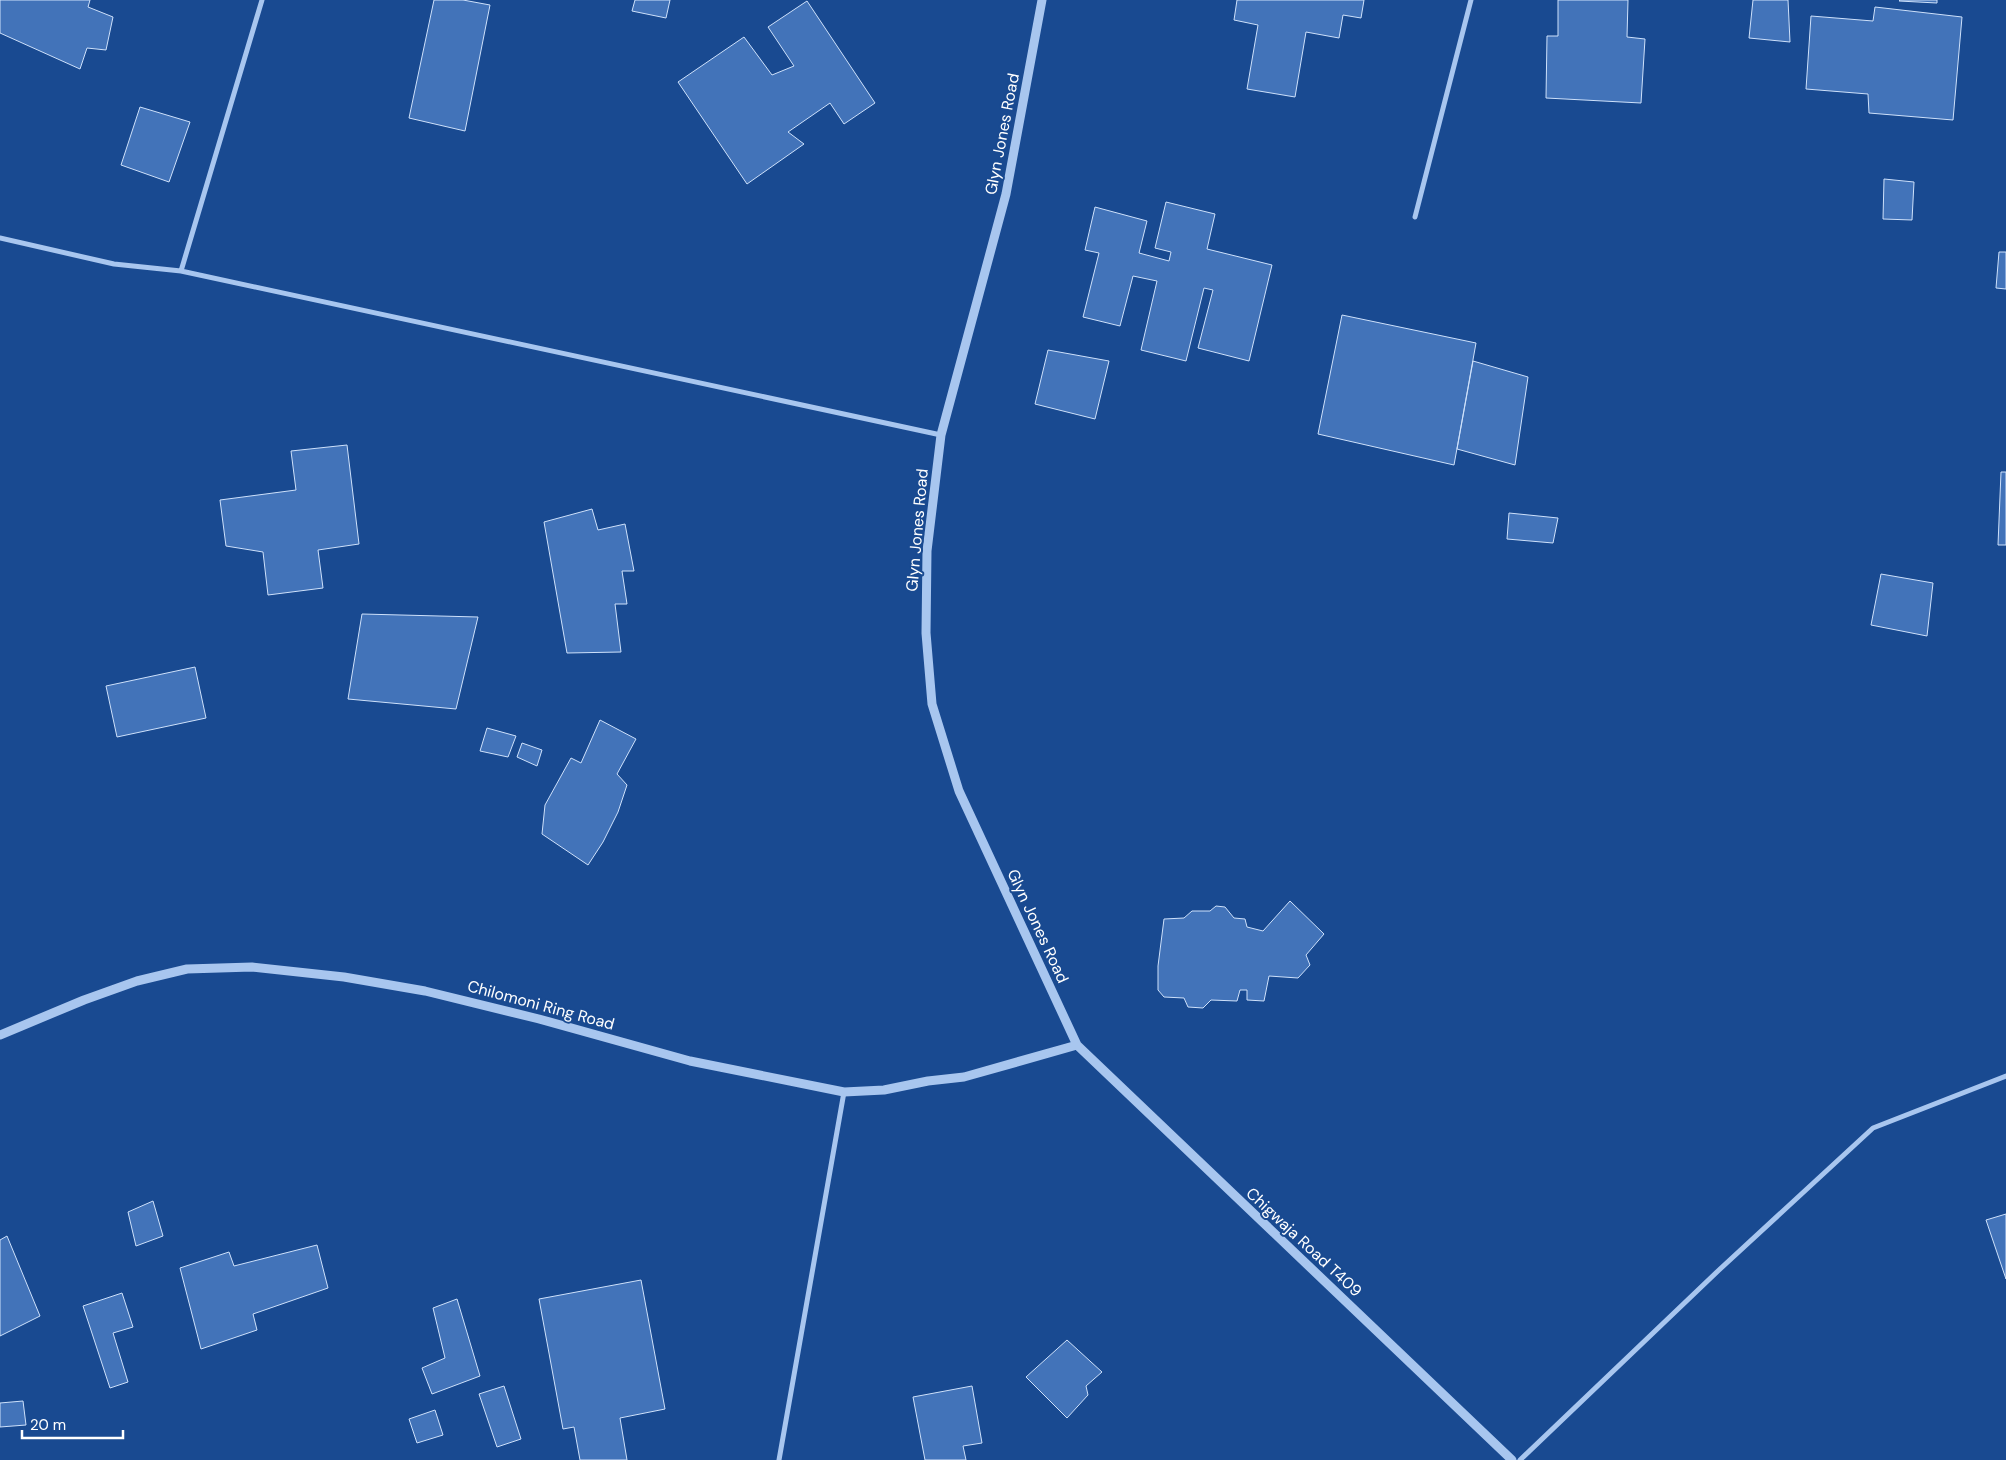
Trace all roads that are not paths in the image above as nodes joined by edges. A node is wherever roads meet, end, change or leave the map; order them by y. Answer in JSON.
{"nodes":[{"id":1,"x":262,"y":0,"type":"edge"},
{"id":2,"x":1042,"y":0,"type":"edge"},
{"id":3,"x":1471,"y":0,"type":"edge"},
{"id":4,"x":1415,"y":217,"type":"dead end"},
{"id":5,"x":0,"y":238,"type":"edge"},
{"id":6,"x":181,"y":271,"type":"junction"},
{"id":7,"x":941,"y":435,"type":"junction"},
{"id":8,"x":0,"y":1035,"type":"edge"},
{"id":9,"x":1077,"y":1045,"type":"junction"},
{"id":10,"x":2006,"y":1076,"type":"edge"},
{"id":11,"x":844,"y":1092,"type":"junction"},
{"id":12,"x":779,"y":1460,"type":"edge"},
{"id":13,"x":1512,"y":1460,"type":"edge"},
{"id":14,"x":1520,"y":1460,"type":"edge"}],
"edges":[{"from":1,"to":6,"type":"street"},
{"from":2,"to":7,"type":"street","name":"Glyn Jones Road"},
{"from":3,"to":4,"type":"street"},
{"from":5,"to":6,"type":"street"},
{"from":6,"to":7,"type":"street"},
{"from":7,"to":9,"type":"street","name":"Glyn Jones Road"},
{"from":8,"to":11,"type":"street","name":"Chilomoni Ring Road"},
{"from":9,"to":11,"type":"street","name":"Chilomoni Ring Road"},
{"from":9,"to":13,"type":"street","name":"Chigwaja Road T409"},
{"from":10,"to":14,"type":"street"},
{"from":11,"to":12,"type":"street"}]}
